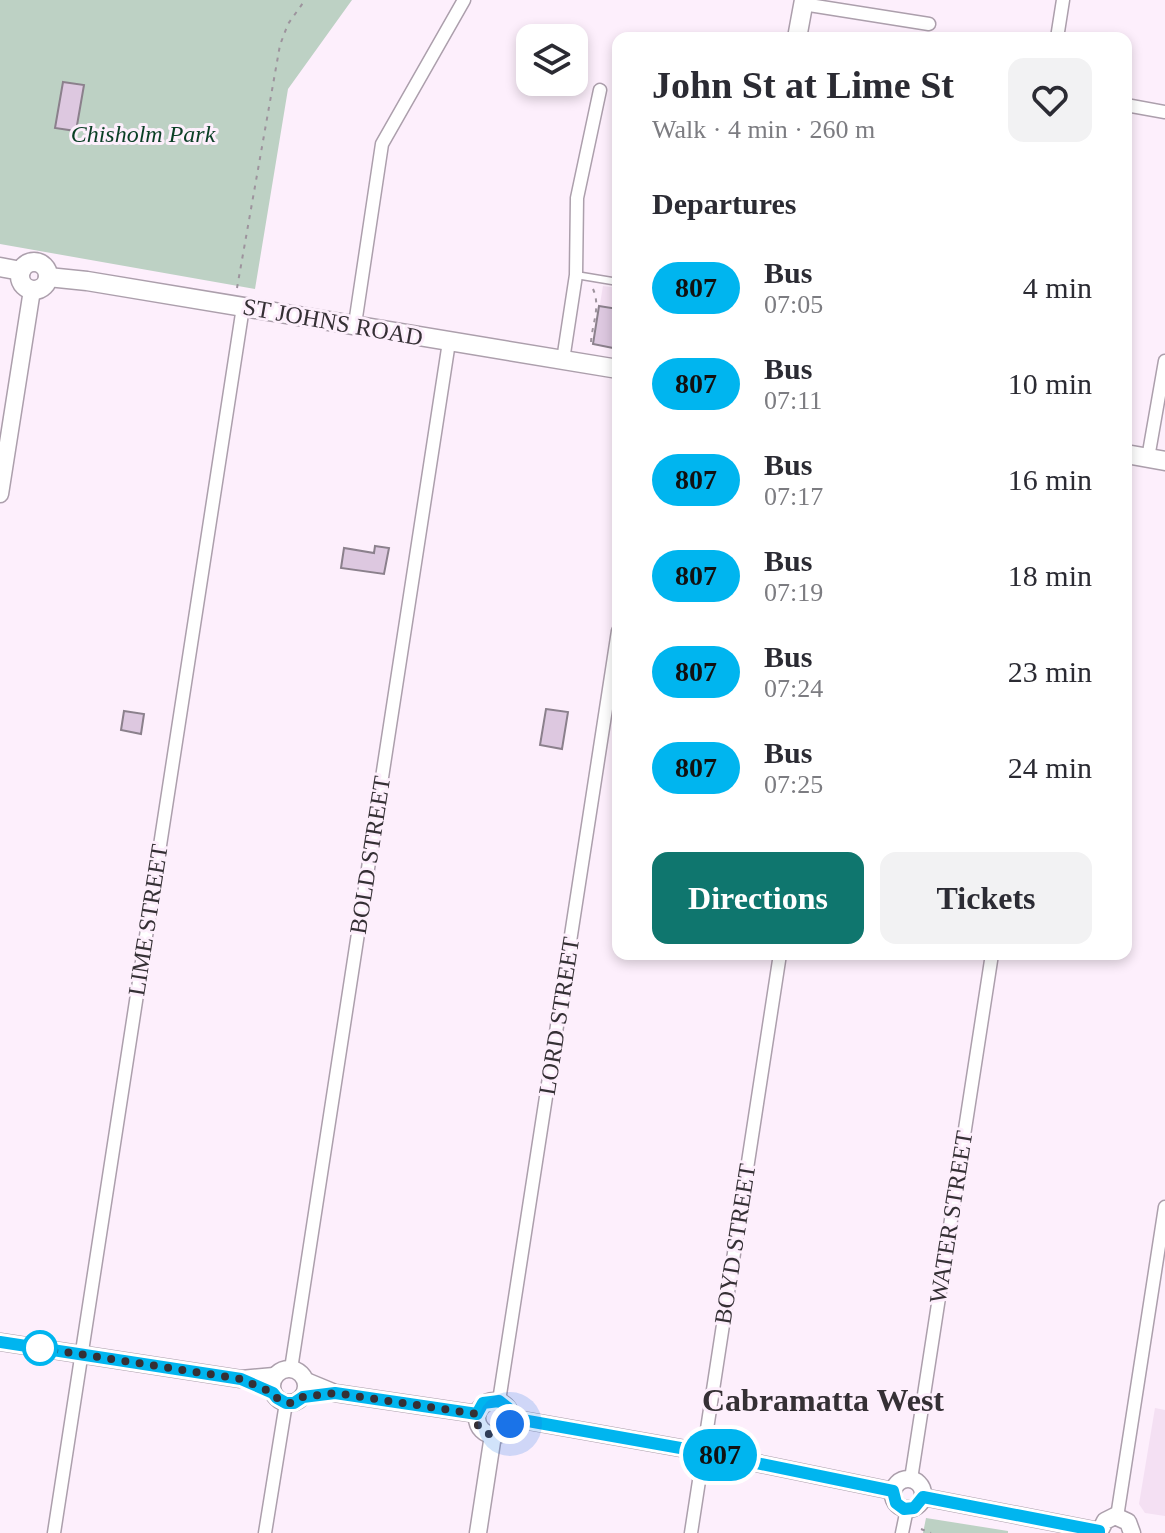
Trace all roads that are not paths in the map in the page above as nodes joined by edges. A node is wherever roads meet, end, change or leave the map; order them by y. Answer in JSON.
{"nodes":[{"id":1,"x":464,"y":0,"type":"edge"},
{"id":2,"x":1063,"y":0,"type":"edge"},
{"id":3,"x":804,"y":2,"type":"edge"},
{"id":4,"x":929,"y":24,"type":"dead end"},
{"id":5,"x":798,"y":32,"type":"edge"},
{"id":6,"x":1058,"y":32,"type":"edge"},
{"id":7,"x":600,"y":90,"type":"dead end"},
{"id":8,"x":1132,"y":106,"type":"edge"},
{"id":9,"x":1165,"y":112,"type":"edge"},
{"id":10,"x":0,"y":267,"type":"edge"},
{"id":11,"x":21,"y":271,"type":"junction"},
{"id":12,"x":576,"y":275,"type":"junction"},
{"id":13,"x":48,"y":277,"type":"junction"},
{"id":14,"x":612,"y":281,"type":"edge"},
{"id":15,"x":32,"y":290,"type":"junction"},
{"id":16,"x":240,"y":298,"type":"junction"},
{"id":17,"x":355,"y":324,"type":"junction"},
{"id":18,"x":449,"y":342,"type":"junction"},
{"id":19,"x":563,"y":360,"type":"junction"},
{"id":20,"x":1165,"y":361,"type":"edge"},
{"id":21,"x":612,"y":368,"type":"edge"},
{"id":22,"x":1132,"y":455,"type":"edge"},
{"id":23,"x":1157,"y":460,"type":"edge"},
{"id":24,"x":0,"y":494,"type":"edge"},
{"id":25,"x":612,"y":670,"type":"edge"},
{"id":26,"x":779,"y":960,"type":"edge"},
{"id":27,"x":991,"y":960,"type":"edge"},
{"id":28,"x":1165,"y":1207,"type":"edge"},
{"id":29,"x":0,"y":1342,"type":"edge"},
{"id":30,"x":81,"y":1355,"type":"junction"},
{"id":31,"x":291,"y":1369,"type":"junction"},
{"id":32,"x":304,"y":1389,"type":"junction"},
{"id":33,"x":278,"y":1391,"type":"junction"},
{"id":34,"x":499,"y":1401,"type":"junction"},
{"id":35,"x":477,"y":1414,"type":"junction"},
{"id":36,"x":511,"y":1418,"type":"junction"},
{"id":37,"x":493,"y":1435,"type":"junction"},
{"id":38,"x":703,"y":1452,"type":"junction"},
{"id":39,"x":911,"y":1479,"type":"junction"},
{"id":40,"x":893,"y":1491,"type":"junction"},
{"id":41,"x":923,"y":1497,"type":"junction"},
{"id":42,"x":907,"y":1509,"type":"junction"},
{"id":43,"x":1117,"y":1517,"type":"junction"},
{"id":44,"x":1099,"y":1532,"type":"edge"},
{"id":45,"x":54,"y":1533,"type":"edge"},
{"id":46,"x":265,"y":1533,"type":"edge"},
{"id":47,"x":478,"y":1533,"type":"edge"},
{"id":48,"x":691,"y":1533,"type":"edge"},
{"id":49,"x":902,"y":1533,"type":"edge"},
{"id":50,"x":1132,"y":1533,"type":"edge"}],
"edges":[{"from":1,"to":17,"type":"street"},
{"from":2,"to":6,"type":"street"},
{"from":3,"to":4,"type":"street"},
{"from":3,"to":5,"type":"main road"},
{"from":7,"to":12,"type":"street"},
{"from":8,"to":9,"type":"street"},
{"from":10,"to":11,"type":"main road"},
{"from":11,"to":13,"type":"main road"},
{"from":11,"to":15,"type":"main road"},
{"from":12,"to":14,"type":"lane"},
{"from":12,"to":19,"type":"street"},
{"from":13,"to":15,"type":"main road"},
{"from":13,"to":16,"type":"main road","name":"ST JOHNS ROAD"},
{"from":15,"to":24,"type":"street"},
{"from":16,"to":17,"type":"main road","name":"ST JOHNS ROAD"},
{"from":16,"to":30,"type":"street","name":"LIME STREET"},
{"from":17,"to":18,"type":"main road","name":"ST JOHNS ROAD"},
{"from":18,"to":19,"type":"main road","name":"ST JOHNS ROAD"},
{"from":18,"to":31,"type":"street","name":"BOLD STREET"},
{"from":19,"to":21,"type":"main road","name":"ST JOHNS ROAD"},
{"from":20,"to":23,"type":"street"},
{"from":22,"to":23,"type":"main road"},
{"from":25,"to":34,"type":"street","name":"LORD STREET"},
{"from":26,"to":38,"type":"street","name":"BOYD STREET"},
{"from":27,"to":39,"type":"street","name":"WATER STREET"},
{"from":28,"to":43,"type":"street"},
{"from":29,"to":30,"type":"street"},
{"from":30,"to":33,"type":"street"},
{"from":30,"to":45,"type":"street","name":"LIME STREET"},
{"from":31,"to":32,"type":"street"},
{"from":31,"to":33,"type":"street"},
{"from":32,"to":33,"type":"street"},
{"from":32,"to":35,"type":"street"},
{"from":33,"to":46,"type":"street"},
{"from":34,"to":35,"type":"street"},
{"from":34,"to":36,"type":"street"},
{"from":35,"to":37,"type":"street"},
{"from":36,"to":37,"type":"street"},
{"from":36,"to":38,"type":"street"},
{"from":37,"to":47,"type":"street"},
{"from":38,"to":40,"type":"street"},
{"from":38,"to":48,"type":"street","name":"BOYD STREET"},
{"from":39,"to":40,"type":"street"},
{"from":39,"to":41,"type":"street"},
{"from":40,"to":42,"type":"street"},
{"from":41,"to":42,"type":"street"},
{"from":41,"to":44,"type":"street"},
{"from":42,"to":49,"type":"street"},
{"from":43,"to":44,"type":"street"},
{"from":43,"to":50,"type":"street"}]}
